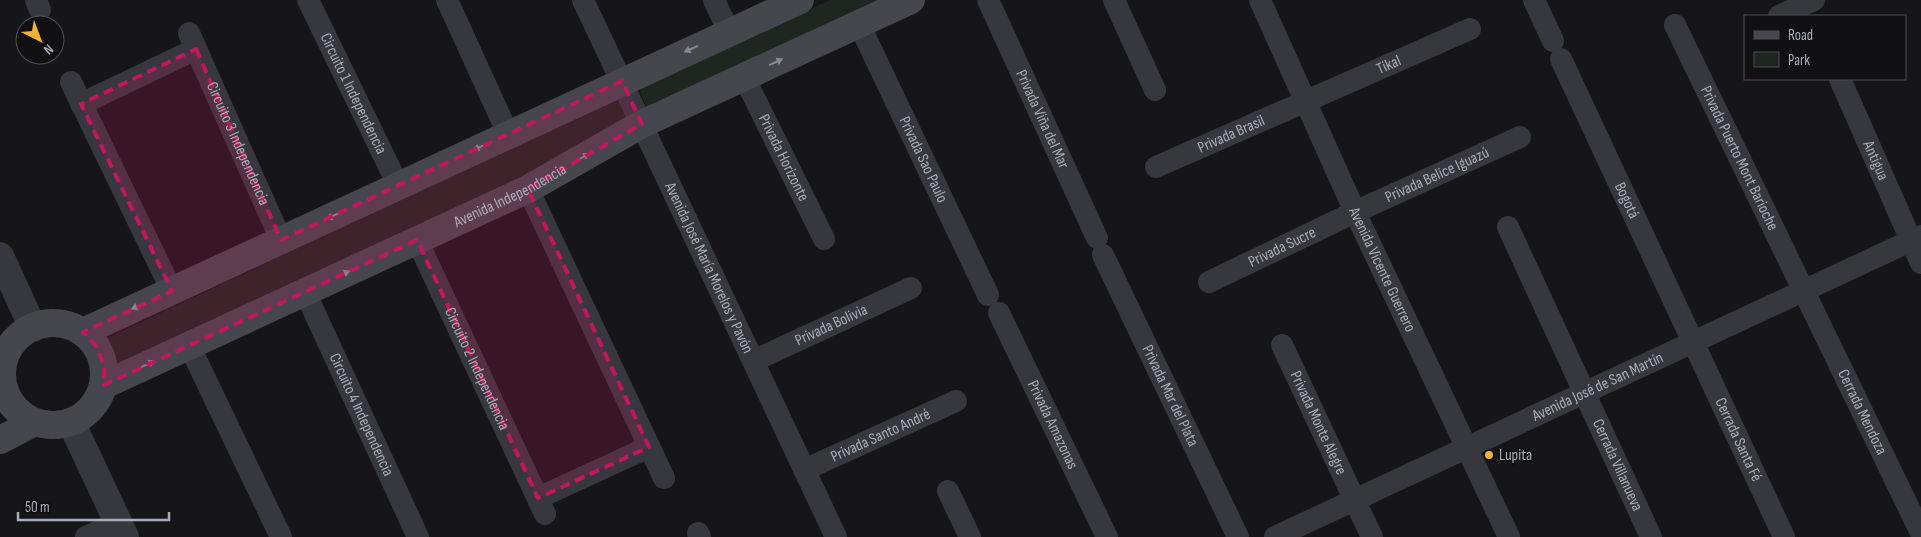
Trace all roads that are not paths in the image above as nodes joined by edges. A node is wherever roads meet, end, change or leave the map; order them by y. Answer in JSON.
{"nodes":[{"id":1,"x":308,"y":0,"type":"edge"},
{"id":2,"x":447,"y":0,"type":"edge"},
{"id":3,"x":583,"y":0,"type":"edge"},
{"id":4,"x":714,"y":0,"type":"edge"},
{"id":5,"x":800,"y":0,"type":"edge"},
{"id":6,"x":911,"y":0,"type":"edge"},
{"id":7,"x":988,"y":0,"type":"edge"},
{"id":8,"x":1114,"y":0,"type":"edge"},
{"id":9,"x":1260,"y":0,"type":"edge"},
{"id":10,"x":1534,"y":0,"type":"edge"},
{"id":11,"x":1814,"y":0,"type":"edge"},
{"id":12,"x":1781,"y":15,"type":"edge"},
{"id":13,"x":859,"y":24,"type":"junction"},
{"id":14,"x":1675,"y":25,"type":"dead end"},
{"id":15,"x":1470,"y":29,"type":"dead end"},
{"id":16,"x":729,"y":32,"type":"junction"},
{"id":17,"x":744,"y":77,"type":"junction"},
{"id":18,"x":1840,"y":80,"type":"edge"},
{"id":19,"x":622,"y":81,"type":"junction"},
{"id":20,"x":71,"y":82,"type":"dead end"},
{"id":21,"x":1155,"y":90,"type":"dead end"},
{"id":22,"x":1306,"y":100,"type":"junction"},
{"id":23,"x":81,"y":104,"type":"junction"},
{"id":24,"x":642,"y":124,"type":"junction"},
{"id":25,"x":508,"y":134,"type":"junction"},
{"id":26,"x":1520,"y":137,"type":"dead end"},
{"id":27,"x":1156,"y":167,"type":"dead end"},
{"id":28,"x":398,"y":185,"type":"junction"},
{"id":29,"x":528,"y":189,"type":"junction"},
{"id":30,"x":1355,"y":212,"type":"junction"},
{"id":31,"x":1508,"y":227,"type":"dead end"},
{"id":32,"x":824,"y":239,"type":"dead end"},
{"id":33,"x":1916,"y":239,"type":"edge"},
{"id":34,"x":281,"y":240,"type":"junction"},
{"id":35,"x":417,"y":240,"type":"junction"},
{"id":36,"x":1100,"y":247,"type":"joint"},
{"id":37,"x":0,"y":256,"type":"edge"},
{"id":38,"x":1921,"y":263,"type":"edge"},
{"id":39,"x":1209,"y":282,"type":"dead end"},
{"id":40,"x":911,"y":288,"type":"dead end"},
{"id":41,"x":172,"y":291,"type":"junction"},
{"id":42,"x":1804,"y":291,"type":"junction"},
{"id":43,"x":305,"y":292,"type":"junction"},
{"id":44,"x":994,"y":304,"type":"joint"},
{"id":45,"x":33,"y":328,"type":"junction"},
{"id":46,"x":83,"y":332,"type":"junction"},
{"id":47,"x":1693,"y":342,"type":"junction"},
{"id":48,"x":1282,"y":345,"type":"dead end"},
{"id":49,"x":189,"y":346,"type":"junction"},
{"id":50,"x":753,"y":361,"type":"junction"},
{"id":51,"x":2,"y":364,"type":"edge"},
{"id":52,"x":104,"y":385,"type":"junction"},
{"id":53,"x":1585,"y":393,"type":"junction"},
{"id":54,"x":956,"y":401,"type":"dead end"},
{"id":55,"x":35,"y":422,"type":"junction"},
{"id":56,"x":71,"y":422,"type":"junction"},
{"id":57,"x":0,"y":440,"type":"edge"},
{"id":58,"x":649,"y":447,"type":"junction"},
{"id":59,"x":1466,"y":448,"type":"junction"},
{"id":60,"x":804,"y":470,"type":"junction"},
{"id":61,"x":664,"y":478,"type":"dead end"},
{"id":62,"x":948,"y":491,"type":"dead end"},
{"id":63,"x":1354,"y":500,"type":"junction"},
{"id":64,"x":122,"y":529,"type":"edge"},
{"id":65,"x":1921,"y":533,"type":"edge"},
{"id":66,"x":86,"y":537,"type":"edge"},
{"id":67,"x":280,"y":537,"type":"edge"},
{"id":68,"x":418,"y":537,"type":"edge"},
{"id":69,"x":836,"y":537,"type":"edge"},
{"id":70,"x":970,"y":537,"type":"edge"},
{"id":71,"x":1107,"y":537,"type":"edge"},
{"id":72,"x":1238,"y":537,"type":"edge"},
{"id":73,"x":1275,"y":537,"type":"edge"},
{"id":74,"x":1372,"y":537,"type":"edge"},
{"id":75,"x":1509,"y":537,"type":"edge"},
{"id":76,"x":1651,"y":537,"type":"edge"},
{"id":77,"x":1784,"y":537,"type":"edge"}],
"edges":[{"from":1,"to":28,"type":"street","name":"Circuito 1 Independencia"},
{"from":2,"to":25,"type":"street"},
{"from":3,"to":19,"type":"street","name":"Avenida José María Morelos y Pavón"},
{"from":4,"to":16,"type":"street"},
{"from":5,"to":16,"type":"main road"},
{"from":6,"to":13,"type":"main road","name":"Avenida Independencia"},
{"from":7,"to":36,"type":"street","name":"Privada Viña del Mar"},
{"from":8,"to":21,"type":"street"},
{"from":9,"to":22,"type":"street","name":"Avenida Vicente Guerrero"},
{"from":10,"to":47,"type":"street","name":"Bogotá"},
{"from":11,"to":12,"type":"street"},
{"from":17,"to":13,"type":"main road","name":"Avenida Independencia","one_way":true},
{"from":13,"to":44,"type":"street","name":"Privada Sao Paulo"},
{"from":14,"to":42,"type":"street","name":"Privada Puerto Mont Barioche"},
{"from":15,"to":22,"type":"street","name":"Tikal"},
{"from":16,"to":19,"type":"main road","one_way":true},
{"from":17,"to":24,"type":"main road","name":"Avenida Independencia"},
{"from":17,"to":32,"type":"street","name":"Privada Horizonte"},
{"from":18,"to":33,"type":"street","name":"Antigua"},
{"from":19,"to":24,"type":"street","name":"Avenida José María Morelos y Pavón"},
{"from":19,"to":25,"type":"main road"},
{"from":20,"to":23,"type":"street"},
{"from":22,"to":27,"type":"street","name":"Privada Brasil"},
{"from":22,"to":30,"type":"street","name":"Avenida Vicente Guerrero"},
{"from":23,"to":34,"type":"street","name":"Circuito 3 Independencia"},
{"from":23,"to":41,"type":"street"},
{"from":29,"to":24,"type":"main road","name":"Avenida Independencia","one_way":true},
{"from":24,"to":50,"type":"street","name":"Avenida José María Morelos y Pavón"},
{"from":25,"to":28,"type":"main road","one_way":true},
{"from":26,"to":30,"type":"street","name":"Privada Belice Iguazú"},
{"from":28,"to":34,"type":"main road","one_way":true},
{"from":29,"to":35,"type":"main road","name":"Avenida Independencia"},
{"from":29,"to":58,"type":"street"},
{"from":30,"to":39,"type":"street","name":"Privada Sucre"},
{"from":30,"to":59,"type":"street","name":"Avenida Vicente Guerrero"},
{"from":31,"to":53,"type":"street","name":"Cerrada Villanueva"},
{"from":33,"to":38,"type":"street","name":"Antigua"},
{"from":33,"to":42,"type":"street","name":"Avenida José de San Martín"},
{"from":34,"to":41,"type":"main road"},
{"from":43,"to":35,"type":"main road","name":"Avenida Independencia","one_way":true},
{"from":35,"to":58,"type":"street","name":"Circuito 2 Independencia"},
{"from":36,"to":72,"type":"street","name":"Privada Mar del Plata"},
{"from":37,"to":45,"type":"street"},
{"from":40,"to":50,"type":"street","name":"Privada Bolivia"},
{"from":41,"to":46,"type":"main road","one_way":true},
{"from":42,"to":47,"type":"street","name":"Avenida José de San Martín"},
{"from":42,"to":65,"type":"street","name":"Cerrada Mendoza"},
{"from":43,"to":49,"type":"main road","name":"Avenida Independencia"},
{"from":43,"to":68,"type":"street","name":"Circuito 4 Independencia"},
{"from":44,"to":71,"type":"street","name":"Privada Amazonas"},
{"from":45,"to":46,"type":"main road"},
{"from":45,"to":51,"type":"main road"},
{"from":46,"to":52,"type":"main road"},
{"from":47,"to":53,"type":"street","name":"Avenida José de San Martín"},
{"from":47,"to":77,"type":"street","name":"Cerrada Santa Fé"},
{"from":48,"to":63,"type":"street","name":"Privada Monte Alegre"},
{"from":52,"to":49,"type":"main road","name":"Avenida Independencia","one_way":true},
{"from":49,"to":67,"type":"street"},
{"from":50,"to":60,"type":"street","name":"Avenida José María Morelos y Pavón"},
{"from":51,"to":55,"type":"main road"},
{"from":52,"to":56,"type":"main road"},
{"from":53,"to":59,"type":"street","name":"Avenida José de San Martín"},
{"from":53,"to":76,"type":"street","name":"Cerrada Villanueva"},
{"from":54,"to":60,"type":"street","name":"Privada Santo André"},
{"from":55,"to":56,"type":"main road"},
{"from":55,"to":57,"type":"main road"},
{"from":56,"to":64,"type":"street"},
{"from":58,"to":61,"type":"street"},
{"from":59,"to":63,"type":"street","name":"Avenida José de San Martín"},
{"from":59,"to":75,"type":"street","name":"Avenida Vicente Guerrero"},
{"from":60,"to":69,"type":"street","name":"Avenida José María Morelos y Pavón"},
{"from":62,"to":70,"type":"street"},
{"from":63,"to":73,"type":"street","name":"Avenida José de San Martín"},
{"from":63,"to":74,"type":"street","name":"Privada Monte Alegre"},
{"from":64,"to":66,"type":"street"}]}
